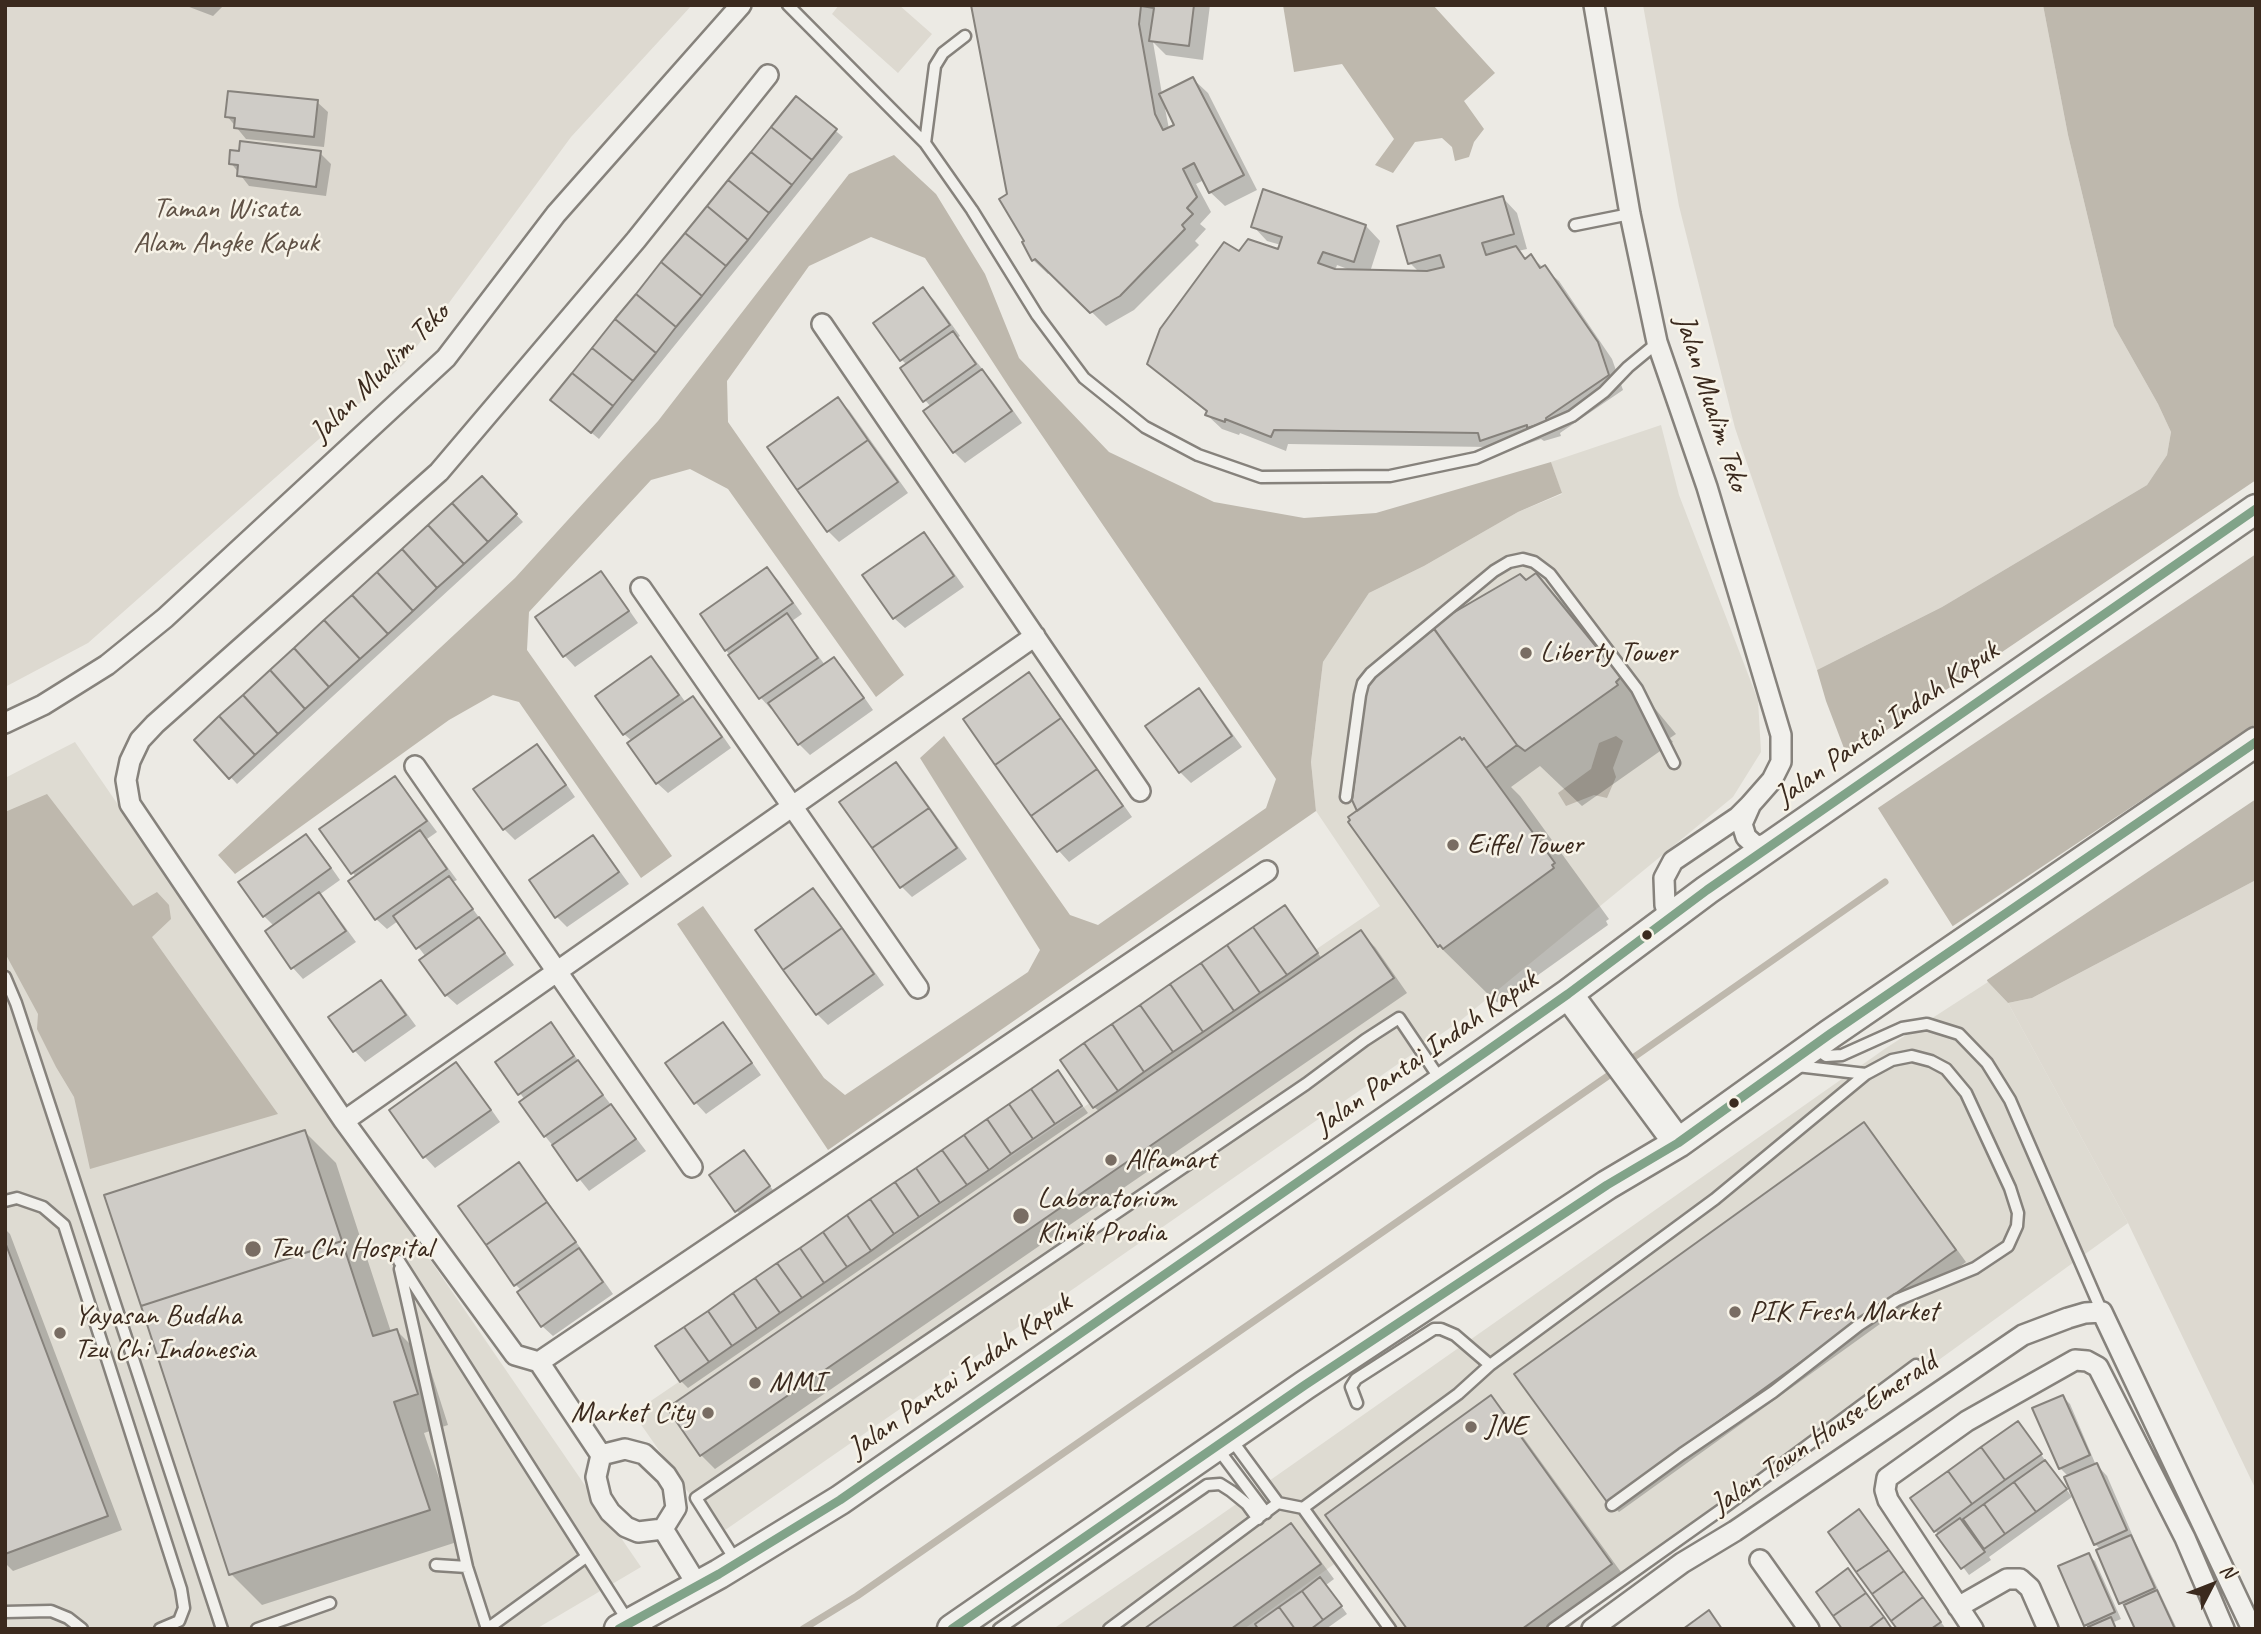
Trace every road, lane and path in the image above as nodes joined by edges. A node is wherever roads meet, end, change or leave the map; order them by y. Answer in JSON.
{"nodes":[{"id":1,"x":741,"y":5,"type":"edge"},
{"id":2,"x":1594,"y":5,"type":"edge"},
{"id":3,"x":795,"y":8,"type":"edge"},
{"id":4,"x":965,"y":36,"type":"dead end"},
{"id":5,"x":768,"y":75,"type":"dead end"},
{"id":6,"x":925,"y":143,"type":"junction"},
{"id":7,"x":1630,"y":214,"type":"junction"},
{"id":8,"x":1575,"y":225,"type":"dead end"},
{"id":9,"x":822,"y":324,"type":"dead end"},
{"id":10,"x":1657,"y":342,"type":"junction"},
{"id":11,"x":2256,"y":509,"type":"edge"},
{"id":12,"x":640,"y":588,"type":"dead end"},
{"id":13,"x":1035,"y":636,"type":"junction"},
{"id":14,"x":5,"y":723,"type":"edge"},
{"id":15,"x":2256,"y":743,"type":"edge"},
{"id":16,"x":1674,"y":763,"type":"dead end"},
{"id":17,"x":415,"y":766,"type":"dead end"},
{"id":18,"x":1140,"y":791,"type":"dead end"},
{"id":19,"x":1346,"y":797,"type":"dead end"},
{"id":20,"x":1751,"y":805,"type":"junction"},
{"id":21,"x":792,"y":807,"type":"junction"},
{"id":22,"x":1775,"y":843,"type":"junction"},
{"id":23,"x":1267,"y":871,"type":"dead end"},
{"id":24,"x":1670,"y":918,"type":"junction"},
{"id":25,"x":555,"y":972,"type":"junction"},
{"id":26,"x":5,"y":977,"type":"edge"},
{"id":27,"x":918,"y":988,"type":"dead end"},
{"id":28,"x":1568,"y":994,"type":"junction"},
{"id":29,"x":1821,"y":1040,"type":"junction"},
{"id":30,"x":1787,"y":1065,"type":"junction"},
{"id":31,"x":1866,"y":1074,"type":"junction"},
{"id":32,"x":1442,"y":1082,"type":"junction"},
{"id":33,"x":344,"y":1121,"type":"junction"},
{"id":34,"x":1678,"y":1143,"type":"junction"},
{"id":35,"x":691,"y":1167,"type":"dead end"},
{"id":36,"x":5,"y":1201,"type":"edge"},
{"id":37,"x":2102,"y":1312,"type":"junction"},
{"id":38,"x":539,"y":1362,"type":"junction"},
{"id":39,"x":1490,"y":1365,"type":"junction"},
{"id":40,"x":1916,"y":1365,"type":"dead end"},
{"id":41,"x":1357,"y":1403,"type":"dead end"},
{"id":42,"x":1223,"y":1443,"type":"junction"},
{"id":43,"x":601,"y":1455,"type":"junction"},
{"id":44,"x":1278,"y":1503,"type":"junction"},
{"id":45,"x":1612,"y":1505,"type":"dead end"},
{"id":46,"x":1303,"y":1508,"type":"junction"},
{"id":47,"x":1262,"y":1516,"type":"junction"},
{"id":48,"x":663,"y":1529,"type":"junction"},
{"id":49,"x":586,"y":1557,"type":"junction"},
{"id":50,"x":1759,"y":1560,"type":"dead end"},
{"id":51,"x":737,"y":1563,"type":"junction"},
{"id":52,"x":436,"y":1565,"type":"dead end"},
{"id":53,"x":467,"y":1567,"type":"junction"},
{"id":54,"x":698,"y":1586,"type":"junction"},
{"id":55,"x":330,"y":1604,"type":"dead end"},
{"id":56,"x":1958,"y":1607,"type":"junction"},
{"id":57,"x":5,"y":1612,"type":"edge"},
{"id":58,"x":624,"y":1625,"type":"edge"},
{"id":59,"x":166,"y":1628,"type":"edge"},
{"id":60,"x":82,"y":1629,"type":"edge"},
{"id":61,"x":222,"y":1629,"type":"edge"},
{"id":62,"x":257,"y":1629,"type":"edge"},
{"id":63,"x":487,"y":1629,"type":"edge"},
{"id":64,"x":952,"y":1629,"type":"edge"},
{"id":65,"x":999,"y":1629,"type":"edge"},
{"id":66,"x":1110,"y":1629,"type":"edge"},
{"id":67,"x":1390,"y":1629,"type":"edge"},
{"id":68,"x":1553,"y":1629,"type":"edge"},
{"id":69,"x":1592,"y":1629,"type":"edge"},
{"id":70,"x":1809,"y":1629,"type":"edge"},
{"id":71,"x":1973,"y":1629,"type":"edge"},
{"id":72,"x":2048,"y":1629,"type":"edge"},
{"id":73,"x":2224,"y":1629,"type":"edge"},
{"id":74,"x":2252,"y":1629,"type":"edge"}],
"edges":[{"from":1,"to":14,"type":"street","name":"Jalan Mualim Teko"},
{"from":2,"to":7,"type":"street","name":"Jalan Mualim Teko"},
{"from":3,"to":6,"type":"lane"},
{"from":4,"to":6,"type":"lane"},
{"from":5,"to":33,"type":"street"},
{"from":6,"to":10,"type":"lane"},
{"from":7,"to":8,"type":"lane"},
{"from":7,"to":10,"type":"street","name":"Jalan Mualim Teko"},
{"from":9,"to":13,"type":"street"},
{"from":10,"to":20,"type":"street","name":"Jalan Mualim Teko"},
{"from":11,"to":22,"type":"main road","name":"Jalan Pantai Indah Kapuk"},
{"from":12,"to":21,"type":"street"},
{"from":13,"to":18,"type":"street"},
{"from":13,"to":21,"type":"street"},
{"from":15,"to":29,"type":"main road"},
{"from":16,"to":19,"type":"lane"},
{"from":17,"to":25,"type":"street"},
{"from":20,"to":22,"type":"street"},
{"from":20,"to":24,"type":"street","name":"Jalan Mualim Teko"},
{"from":21,"to":25,"type":"street"},
{"from":21,"to":27,"type":"street"},
{"from":22,"to":24,"type":"main road","name":"Jalan Pantai Indah Kapuk"},
{"from":23,"to":38,"type":"street"},
{"from":24,"to":28,"type":"main road","name":"Jalan Pantai Indah Kapuk"},
{"from":25,"to":33,"type":"street"},
{"from":25,"to":35,"type":"street"},
{"from":26,"to":61,"type":"lane"},
{"from":28,"to":32,"type":"main road","name":"Jalan Pantai Indah Kapuk"},
{"from":28,"to":34,"type":"main road"},
{"from":29,"to":30,"type":"main road"},
{"from":29,"to":37,"type":"lane"},
{"from":30,"to":31,"type":"lane"},
{"from":30,"to":34,"type":"main road"},
{"from":31,"to":39,"type":"lane"},
{"from":31,"to":45,"type":"lane"},
{"from":32,"to":51,"type":"main road","name":"Jalan Pantai Indah Kapuk"},
{"from":32,"to":51,"type":"lane"},
{"from":33,"to":38,"type":"street"},
{"from":34,"to":42,"type":"main road"},
{"from":36,"to":59,"type":"lane"},
{"from":37,"to":69,"type":"street","name":"Jalan Town House Emerald"},
{"from":37,"to":74,"type":"street"},
{"from":38,"to":43,"type":"street"},
{"from":39,"to":41,"type":"lane"},
{"from":39,"to":46,"type":"lane"},
{"from":40,"to":68,"type":"lane"},
{"from":42,"to":44,"type":"lane"},
{"from":42,"to":47,"type":"lane"},
{"from":42,"to":64,"type":"main road"},
{"from":43,"to":48,"type":"street"},
{"from":43,"to":48,"type":"street"},
{"from":44,"to":46,"type":"lane"},
{"from":44,"to":47,"type":"lane"},
{"from":46,"to":67,"type":"lane"},
{"from":47,"to":65,"type":"lane"},
{"from":47,"to":66,"type":"lane"},
{"from":48,"to":54,"type":"street"},
{"from":49,"to":53,"type":"lane"},
{"from":49,"to":58,"type":"lane"},
{"from":49,"to":63,"type":"lane"},
{"from":50,"to":70,"type":"street"},
{"from":51,"to":54,"type":"main road","name":"Jalan Pantai Indah Kapuk"},
{"from":52,"to":53,"type":"lane"},
{"from":53,"to":63,"type":"lane"},
{"from":54,"to":58,"type":"main road","name":"Jalan Pantai Indah Kapuk"},
{"from":55,"to":62,"type":"lane"},
{"from":56,"to":71,"type":"street"},
{"from":56,"to":72,"type":"street"},
{"from":56,"to":73,"type":"street"},
{"from":57,"to":60,"type":"lane"}]}
